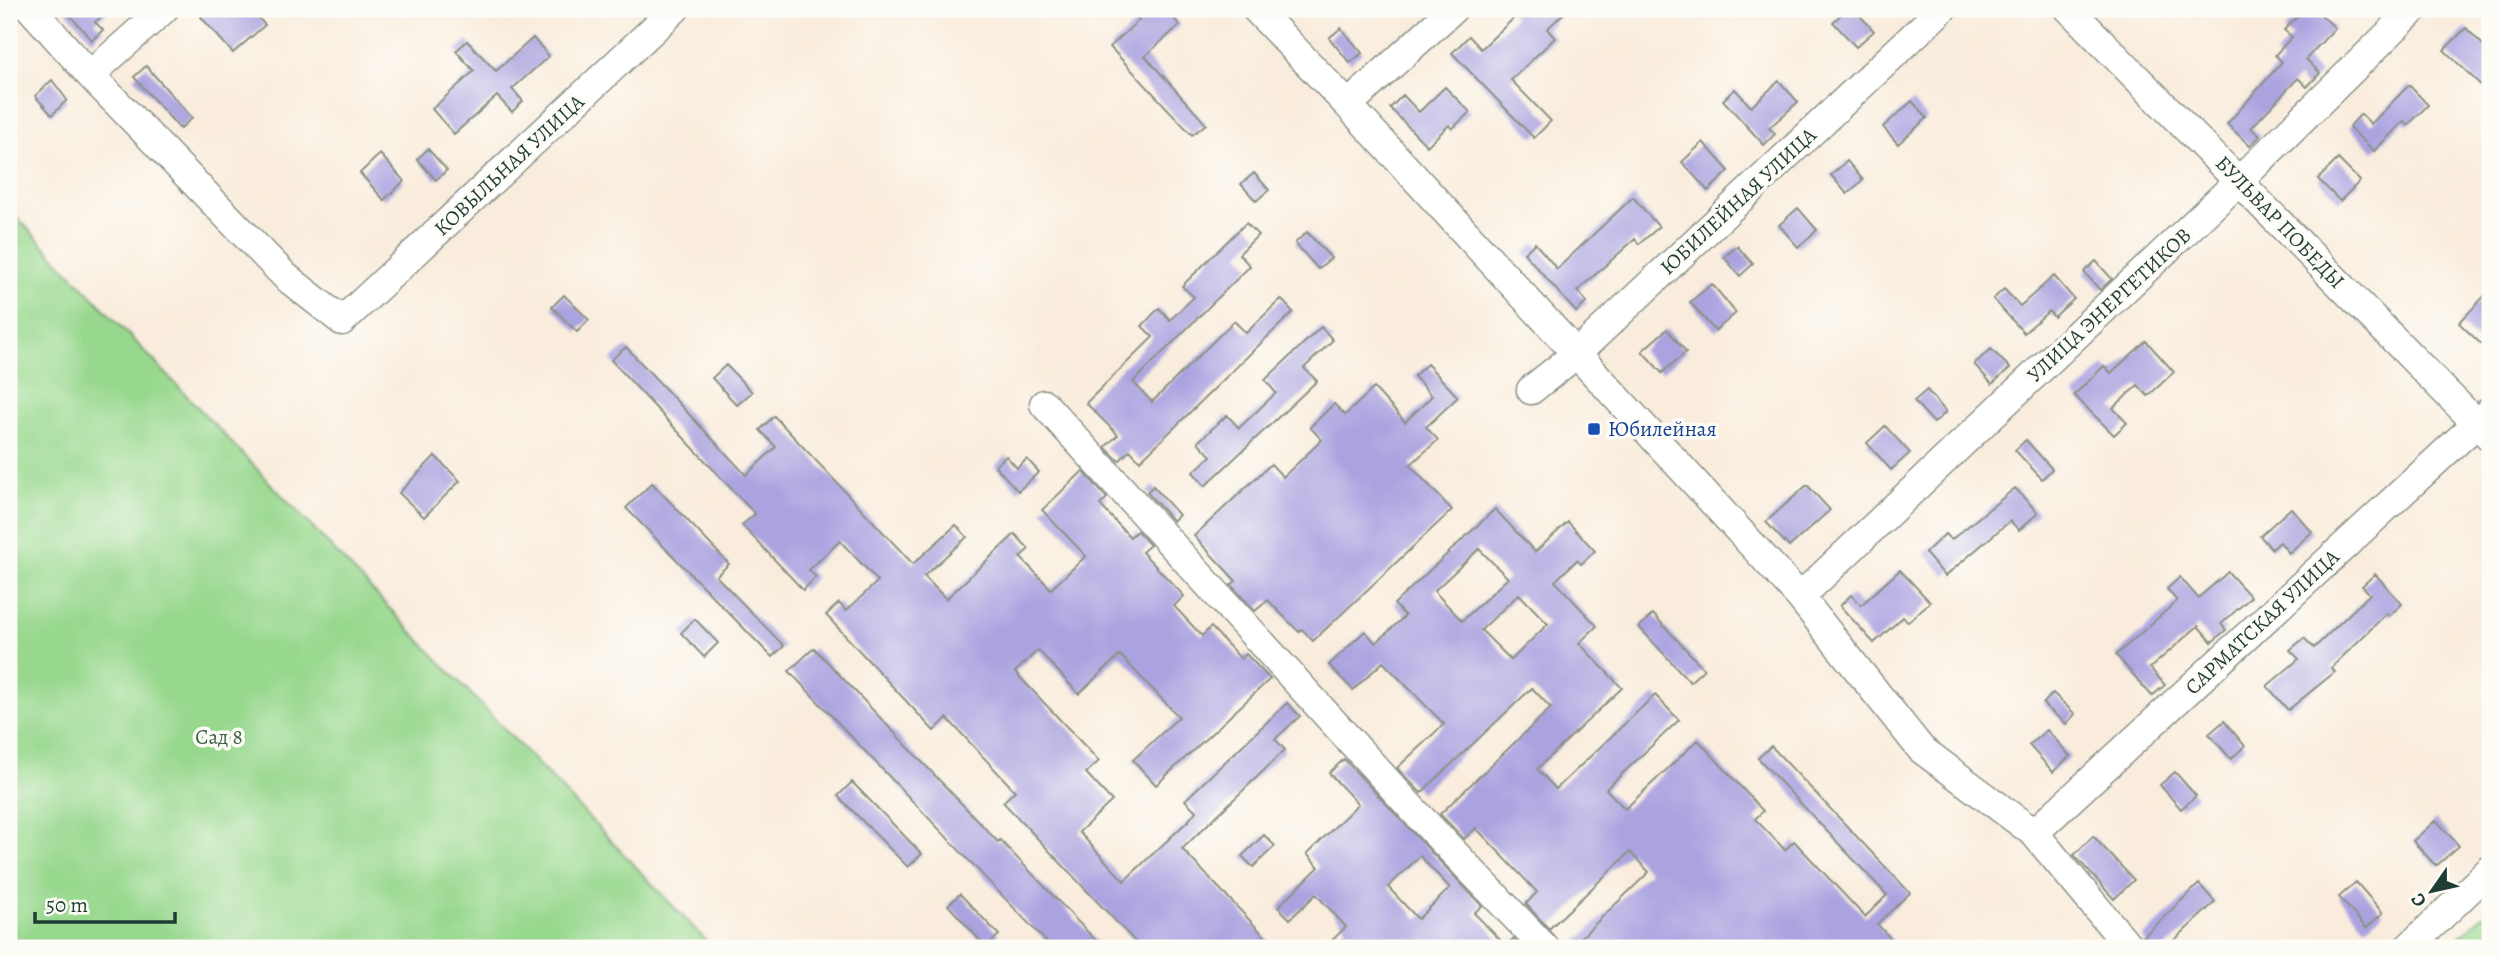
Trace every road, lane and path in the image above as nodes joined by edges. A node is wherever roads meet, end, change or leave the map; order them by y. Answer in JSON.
{"nodes":[{"id":1,"x":31,"y":9,"type":"edge"},
{"id":2,"x":164,"y":9,"type":"edge"},
{"id":3,"x":675,"y":9,"type":"edge"},
{"id":4,"x":1256,"y":9,"type":"edge"},
{"id":5,"x":1453,"y":9,"type":"edge"},
{"id":6,"x":1942,"y":9,"type":"edge"},
{"id":7,"x":2069,"y":9,"type":"edge"},
{"id":8,"x":2414,"y":9,"type":"edge"},
{"id":9,"x":90,"y":75,"type":"junction"},
{"id":10,"x":1348,"y":105,"type":"junction"},
{"id":11,"x":2240,"y":180,"type":"junction"},
{"id":12,"x":1575,"y":355,"type":"junction"},
{"id":13,"x":1531,"y":390,"type":"dead end"},
{"id":14,"x":1044,"y":404,"type":"dead end"},
{"id":15,"x":2486,"y":424,"type":"edge"},
{"id":16,"x":1800,"y":597,"type":"junction"},
{"id":17,"x":2034,"y":833,"type":"junction"},
{"id":18,"x":2490,"y":870,"type":"edge"},
{"id":19,"x":1545,"y":948,"type":"edge"},
{"id":20,"x":2130,"y":948,"type":"edge"},
{"id":21,"x":2408,"y":948,"type":"edge"}],
"edges":[{"from":1,"to":9,"type":"street"},
{"from":2,"to":9,"type":"street"},
{"from":3,"to":9,"type":"street","name":"КОВЫЛЬНАЯ УЛИЦА"},
{"from":4,"to":10,"type":"street"},
{"from":5,"to":10,"type":"street"},
{"from":6,"to":12,"type":"street","name":"ЮБИЛЕЙНАЯ УЛИЦА"},
{"from":7,"to":11,"type":"street","name":"БУЛЬВАР ПОБЕДЫ"},
{"from":8,"to":11,"type":"street","name":"УЛИЦА ЭНЕРГЕТИКОВ"},
{"from":10,"to":12,"type":"street"},
{"from":11,"to":15,"type":"street","name":"БУЛЬВАР ПОБЕДЫ"},
{"from":11,"to":16,"type":"street","name":"УЛИЦА ЭНЕРГЕТИКОВ"},
{"from":12,"to":13,"type":"street","name":"ЮБИЛЕЙНАЯ УЛИЦА"},
{"from":12,"to":16,"type":"street"},
{"from":14,"to":19,"type":"street"},
{"from":15,"to":17,"type":"street","name":"САРМАТСКАЯ УЛИЦА"},
{"from":16,"to":17,"type":"street"},
{"from":17,"to":20,"type":"street"},
{"from":18,"to":21,"type":"street"}]}
